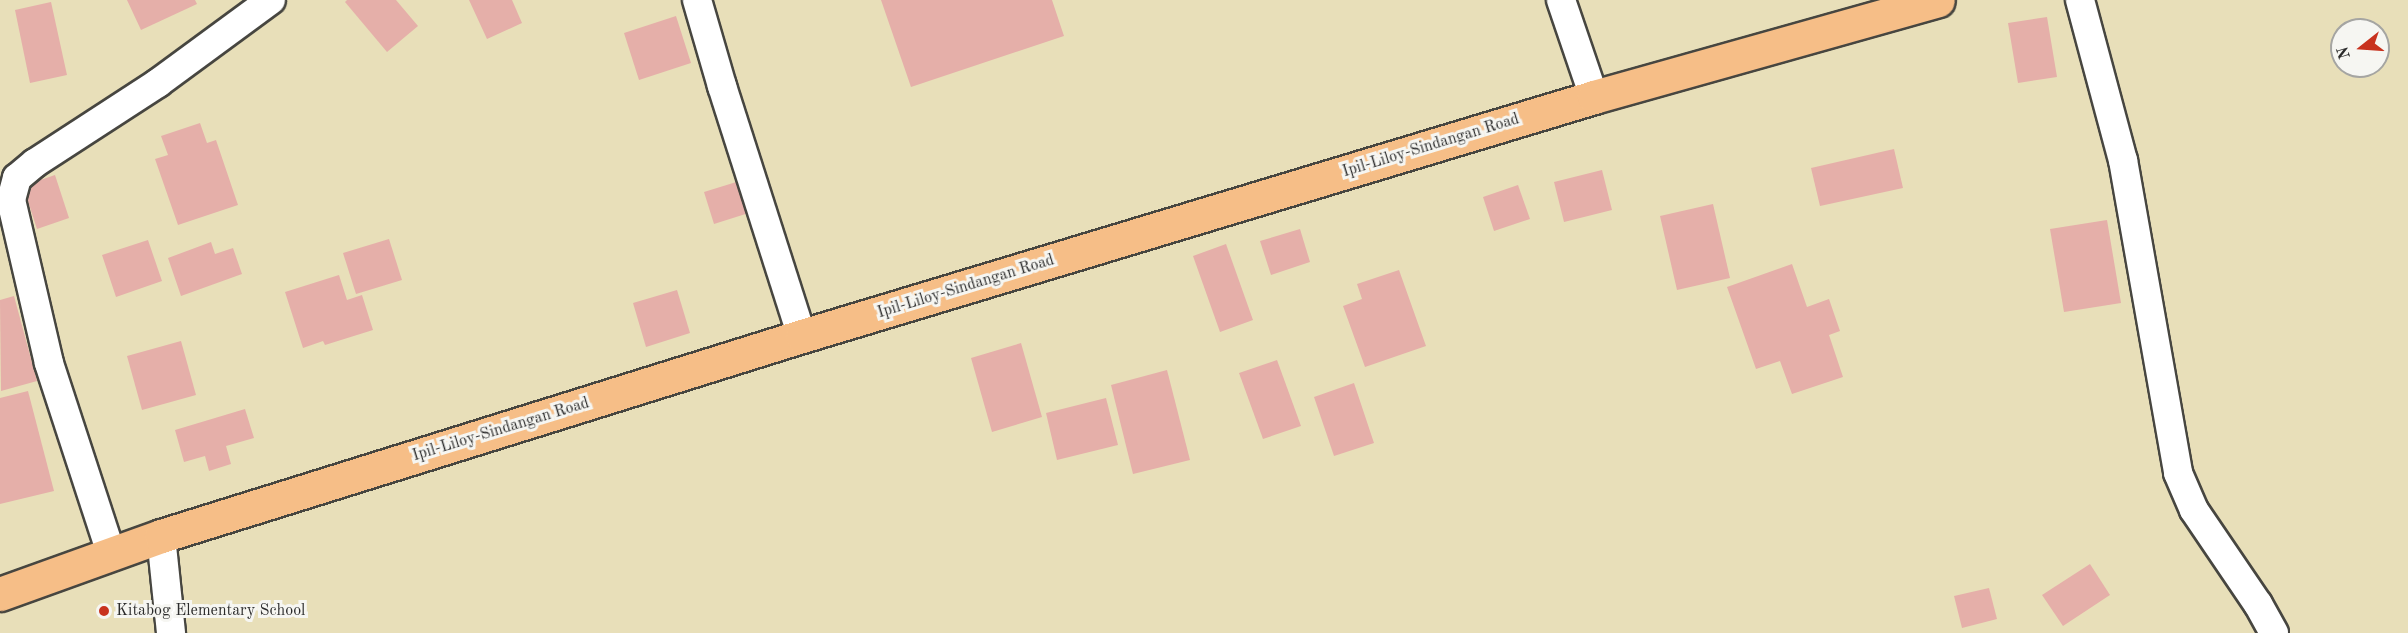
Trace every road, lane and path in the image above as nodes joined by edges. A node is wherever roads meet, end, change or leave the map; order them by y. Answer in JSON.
{"nodes":[{"id":1,"x":271,"y":0,"type":"edge"},
{"id":2,"x":698,"y":0,"type":"edge"},
{"id":3,"x":1561,"y":0,"type":"edge"},
{"id":4,"x":1938,"y":0,"type":"edge"},
{"id":5,"x":2080,"y":0,"type":"edge"},
{"id":6,"x":1594,"y":97,"type":"junction"},
{"id":7,"x":802,"y":336,"type":"junction"},
{"id":8,"x":161,"y":536,"type":"junction"},
{"id":9,"x":111,"y":553,"type":"junction"},
{"id":10,"x":0,"y":594,"type":"edge"},
{"id":11,"x":171,"y":633,"type":"edge"},
{"id":12,"x":2274,"y":633,"type":"edge"}],
"edges":[{"from":1,"to":9,"type":"street"},
{"from":2,"to":7,"type":"street"},
{"from":3,"to":6,"type":"street"},
{"from":4,"to":6,"type":"highway","name":"Ipil-Liloy-Sindangan Road"},
{"from":5,"to":12,"type":"street"},
{"from":6,"to":7,"type":"highway","name":"Ipil-Liloy-Sindangan Road"},
{"from":7,"to":8,"type":"highway","name":"Ipil-Liloy-Sindangan Road"},
{"from":8,"to":9,"type":"highway","name":"Ipil-Liloy-Sindangan Road"},
{"from":8,"to":11,"type":"street"},
{"from":9,"to":10,"type":"highway","name":"Ipil-Liloy-Sindangan Road"}]}
